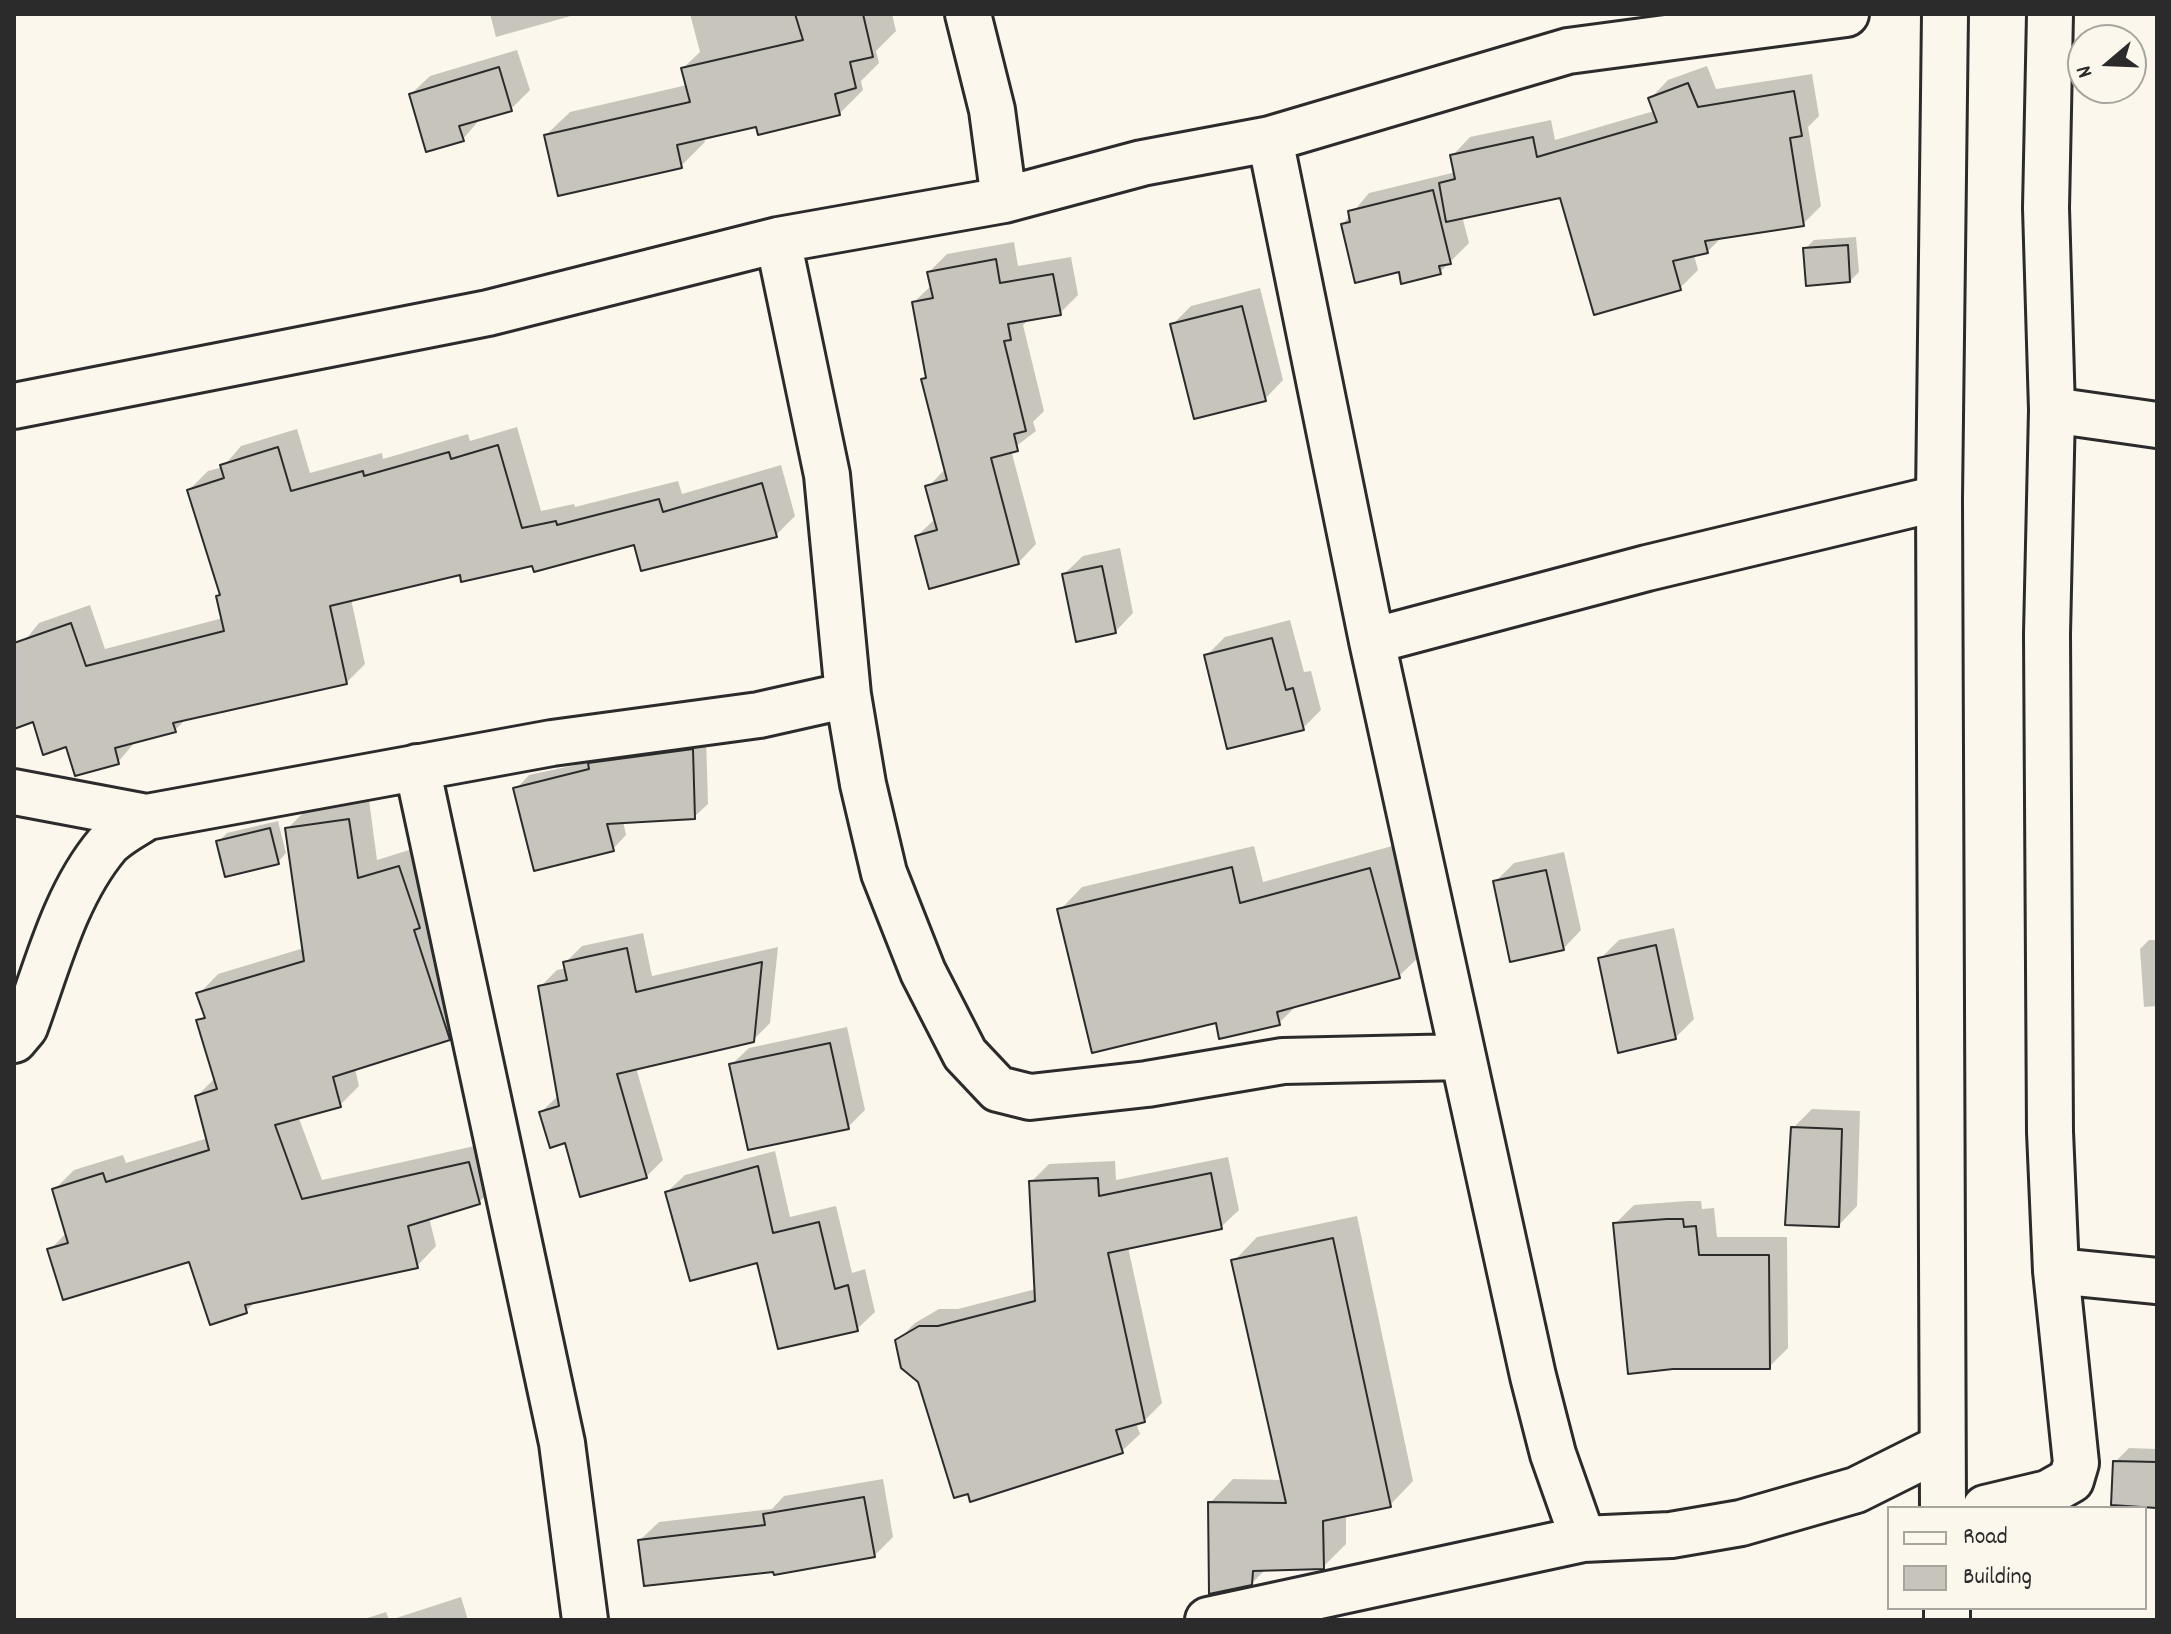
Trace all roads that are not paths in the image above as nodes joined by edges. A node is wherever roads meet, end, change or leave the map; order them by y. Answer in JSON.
{"nodes":[{"id":1,"x":968,"y":14,"type":"edge"},
{"id":2,"x":1846,"y":14,"type":"edge"},
{"id":3,"x":1945,"y":14,"type":"edge"},
{"id":4,"x":2050,"y":14,"type":"edge"},
{"id":5,"x":1270,"y":139,"type":"junction"},
{"id":6,"x":1004,"y":200,"type":"junction"},
{"id":7,"x":778,"y":240,"type":"junction"},
{"id":8,"x":14,"y":406,"type":"edge"},
{"id":9,"x":2052,"y":410,"type":"junction"},
{"id":10,"x":2157,"y":425,"type":"edge"},
{"id":11,"x":1939,"y":498,"type":"junction"},
{"id":12,"x":1372,"y":641,"type":"junction"},
{"id":13,"x":848,"y":695,"type":"junction"},
{"id":14,"x":417,"y":767,"type":"junction"},
{"id":15,"x":14,"y":792,"type":"edge"},
{"id":16,"x":147,"y":817,"type":"junction"},
{"id":17,"x":14,"y":1040,"type":"edge"},
{"id":18,"x":1463,"y":1057,"type":"junction"},
{"id":19,"x":2056,"y":1271,"type":"junction"},
{"id":20,"x":2157,"y":1281,"type":"edge"},
{"id":21,"x":1942,"y":1447,"type":"junction"},
{"id":22,"x":1943,"y":1506,"type":"edge"},
{"id":23,"x":1993,"y":1506,"type":"edge"},
{"id":24,"x":1583,"y":1539,"type":"junction"},
{"id":25,"x":585,"y":1620,"type":"edge"},
{"id":26,"x":1208,"y":1620,"type":"edge"}],
"edges":[{"from":1,"to":6,"type":"street"},
{"from":2,"to":5,"type":"street"},
{"from":3,"to":11,"type":"street"},
{"from":4,"to":9,"type":"street"},
{"from":5,"to":6,"type":"street"},
{"from":5,"to":12,"type":"street"},
{"from":6,"to":7,"type":"street"},
{"from":7,"to":8,"type":"street"},
{"from":7,"to":13,"type":"street"},
{"from":9,"to":10,"type":"street"},
{"from":9,"to":19,"type":"street"},
{"from":11,"to":12,"type":"street"},
{"from":11,"to":21,"type":"street"},
{"from":12,"to":18,"type":"street"},
{"from":13,"to":14,"type":"street"},
{"from":13,"to":18,"type":"street"},
{"from":14,"to":16,"type":"street"},
{"from":14,"to":25,"type":"street"},
{"from":15,"to":16,"type":"street"},
{"from":16,"to":17,"type":"street"},
{"from":18,"to":24,"type":"street"},
{"from":19,"to":20,"type":"street"},
{"from":19,"to":23,"type":"street"},
{"from":21,"to":22,"type":"street"},
{"from":21,"to":24,"type":"street"},
{"from":24,"to":26,"type":"street"}]}
